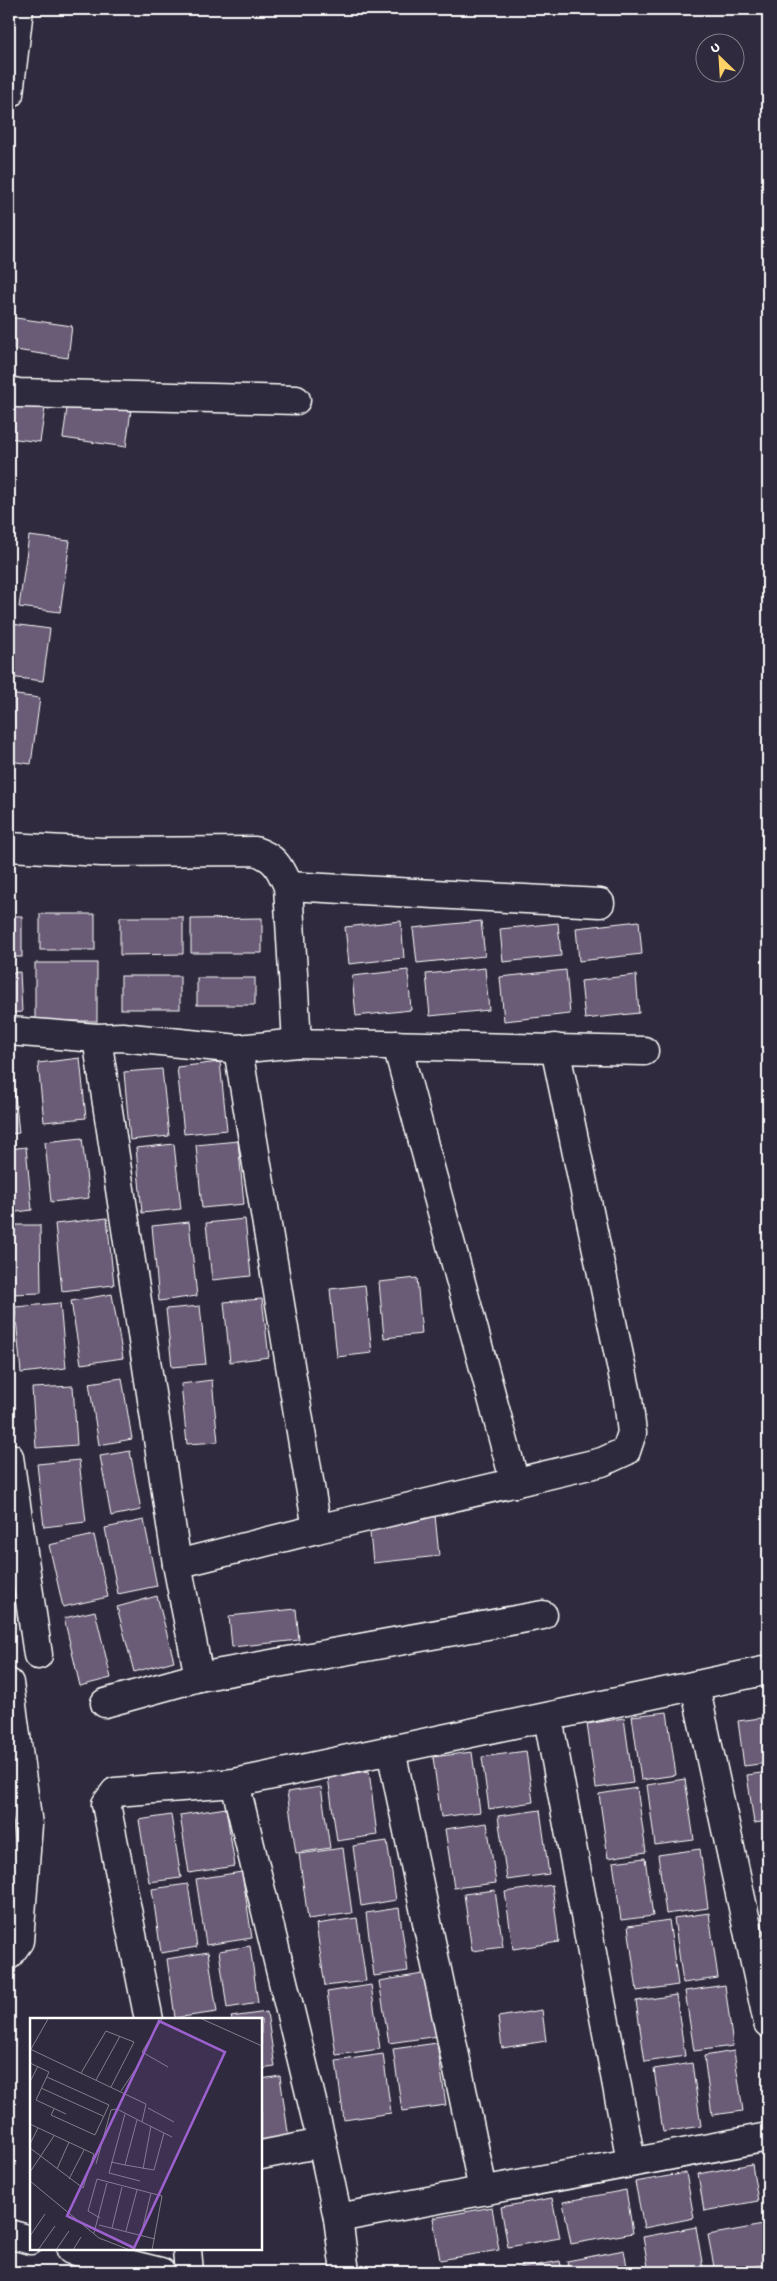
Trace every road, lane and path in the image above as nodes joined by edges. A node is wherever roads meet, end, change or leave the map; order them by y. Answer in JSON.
{"nodes":[{"id":1,"x":20,"y":9,"type":"edge"},
{"id":2,"x":9,"y":94,"type":"edge"},
{"id":3,"x":9,"y":390,"type":"edge"},
{"id":4,"x":296,"y":400,"type":"dead end"},
{"id":5,"x":9,"y":847,"type":"edge"},
{"id":6,"x":288,"y":886,"type":"junction"},
{"id":7,"x":600,"y":904,"type":"dead end"},
{"id":8,"x":9,"y":1031,"type":"edge"},
{"id":9,"x":97,"y":1038,"type":"junction"},
{"id":10,"x":297,"y":1043,"type":"junction"},
{"id":11,"x":398,"y":1045,"type":"junction"},
{"id":12,"x":555,"y":1048,"type":"junction"},
{"id":13,"x":238,"y":1049,"type":"junction"},
{"id":14,"x":644,"y":1051,"type":"dead end"},
{"id":15,"x":9,"y":1457,"type":"edge"},
{"id":16,"x":515,"y":1483,"type":"junction"},
{"id":17,"x":317,"y":1529,"type":"junction"},
{"id":18,"x":177,"y":1564,"type":"junction"},
{"id":19,"x":543,"y":1615,"type":"dead end"},
{"id":20,"x":38,"y":1655,"type":"dead end"},
{"id":21,"x":768,"y":1670,"type":"edge"},
{"id":22,"x":199,"y":1677,"type":"junction"},
{"id":23,"x":9,"y":1683,"type":"edge"},
{"id":24,"x":695,"y":1686,"type":"junction"},
{"id":25,"x":105,"y":1703,"type":"dead end"},
{"id":26,"x":548,"y":1718,"type":"junction"},
{"id":27,"x":391,"y":1750,"type":"junction"},
{"id":28,"x":236,"y":1783,"type":"junction"},
{"id":29,"x":9,"y":1955,"type":"edge"},
{"id":30,"x":149,"y":2018,"type":"edge"},
{"id":31,"x":768,"y":2024,"type":"edge"},
{"id":32,"x":768,"y":2138,"type":"edge"},
{"id":33,"x":322,"y":2143,"type":"junction"},
{"id":34,"x":262,"y":2155,"type":"edge"},
{"id":35,"x":631,"y":2161,"type":"junction"},
{"id":36,"x":484,"y":2190,"type":"junction"},
{"id":37,"x":338,"y":2218,"type":"junction"},
{"id":38,"x":9,"y":2234,"type":"edge"},
{"id":39,"x":30,"y":2240,"type":"edge"},
{"id":40,"x":75,"y":2251,"type":"edge"},
{"id":41,"x":187,"y":2251,"type":"edge"},
{"id":42,"x":161,"y":2272,"type":"edge"},
{"id":43,"x":189,"y":2272,"type":"edge"},
{"id":44,"x":345,"y":2272,"type":"edge"}],
"edges":[{"from":1,"to":2,"type":"street"},
{"from":3,"to":4,"type":"street"},
{"from":5,"to":6,"type":"street"},
{"from":6,"to":7,"type":"street"},
{"from":6,"to":10,"type":"street"},
{"from":8,"to":9,"type":"street"},
{"from":9,"to":13,"type":"street"},
{"from":9,"to":18,"type":"street"},
{"from":10,"to":11,"type":"street"},
{"from":10,"to":13,"type":"street"},
{"from":11,"to":12,"type":"street"},
{"from":11,"to":16,"type":"street"},
{"from":12,"to":14,"type":"street"},
{"from":12,"to":16,"type":"street"},
{"from":13,"to":17,"type":"street"},
{"from":15,"to":20,"type":"street"},
{"from":16,"to":17,"type":"street"},
{"from":17,"to":18,"type":"street"},
{"from":18,"to":22,"type":"street"},
{"from":19,"to":22,"type":"street"},
{"from":21,"to":24,"type":"street"},
{"from":22,"to":25,"type":"street"},
{"from":23,"to":29,"type":"street"},
{"from":24,"to":26,"type":"street"},
{"from":24,"to":31,"type":"street"},
{"from":26,"to":27,"type":"street"},
{"from":26,"to":35,"type":"street"},
{"from":27,"to":28,"type":"street"},
{"from":27,"to":36,"type":"street"},
{"from":28,"to":30,"type":"street"},
{"from":28,"to":33,"type":"street"},
{"from":32,"to":35,"type":"street"},
{"from":33,"to":34,"type":"street"},
{"from":33,"to":37,"type":"street"},
{"from":35,"to":36,"type":"street"},
{"from":36,"to":37,"type":"street"},
{"from":37,"to":44,"type":"street"},
{"from":38,"to":39,"type":"street"},
{"from":40,"to":42,"type":"street"},
{"from":41,"to":43,"type":"street"}]}
